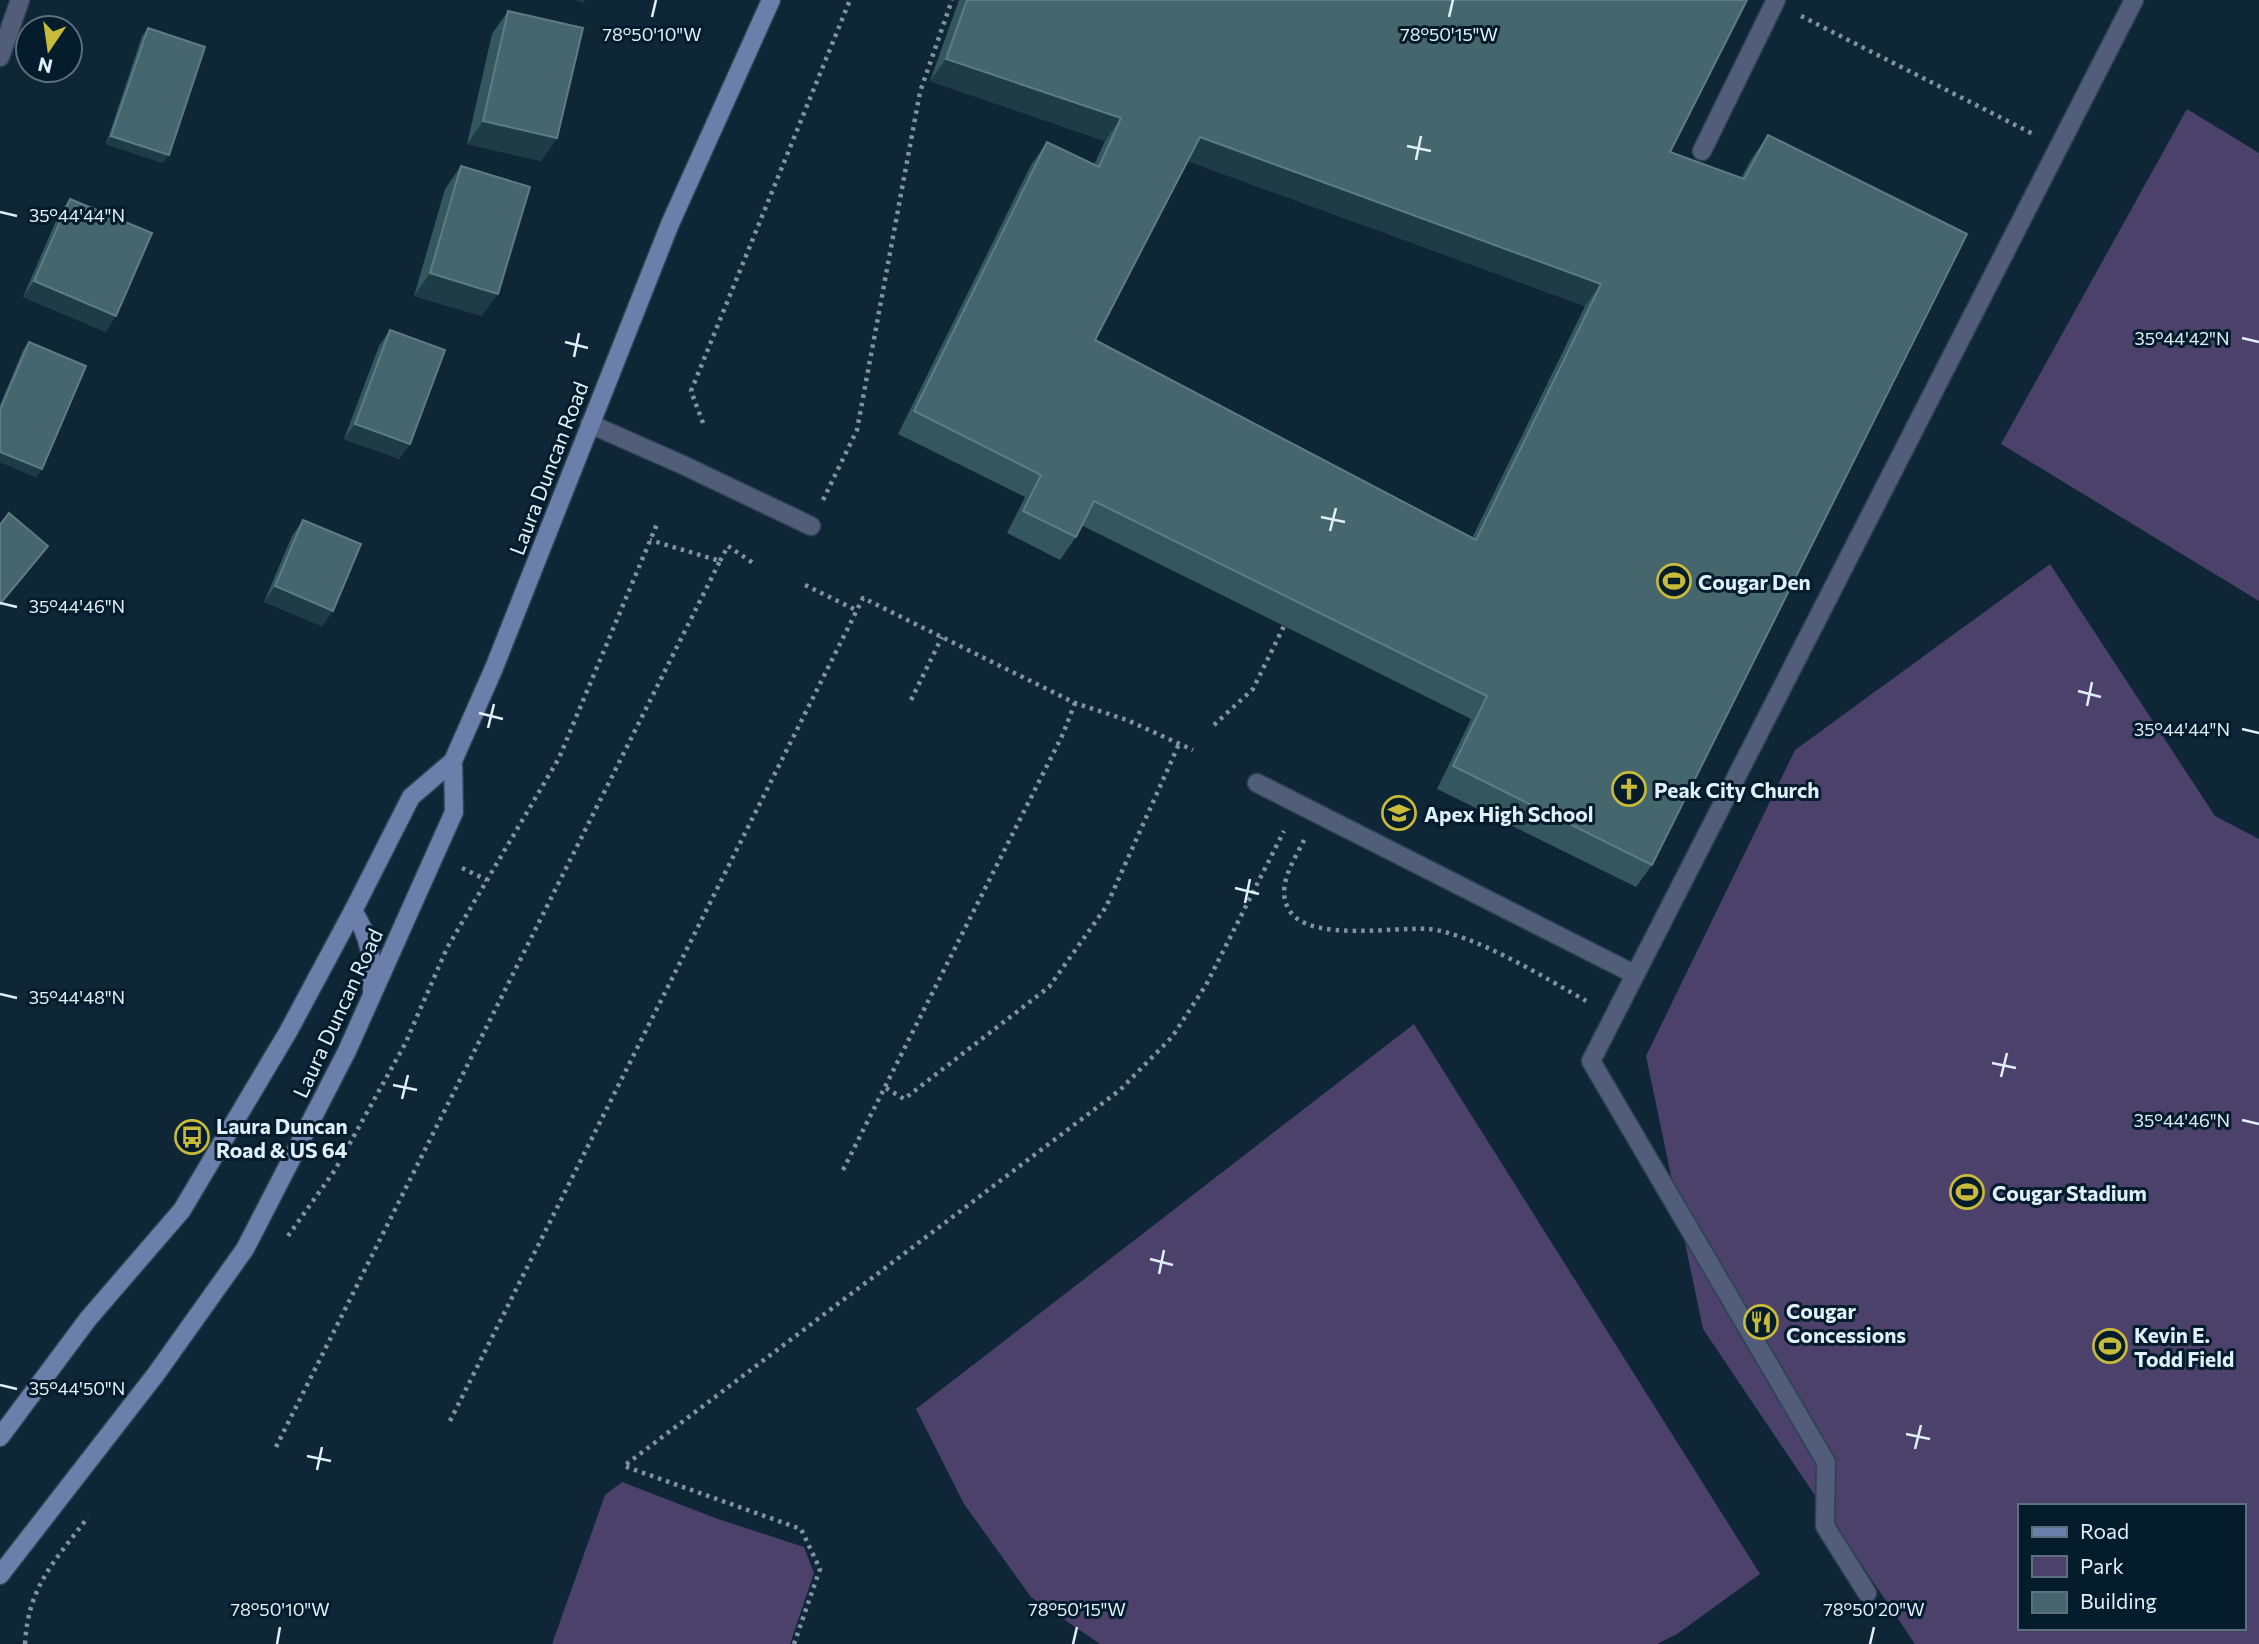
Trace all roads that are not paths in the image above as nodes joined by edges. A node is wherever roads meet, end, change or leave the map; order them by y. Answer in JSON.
{"nodes":[{"id":1,"x":20,"y":0,"type":"edge"},
{"id":2,"x":771,"y":0,"type":"edge"},
{"id":3,"x":2134,"y":0,"type":"edge"},
{"id":4,"x":1775,"y":1,"type":"edge"},
{"id":5,"x":0,"y":57,"type":"edge"},
{"id":6,"x":1702,"y":151,"type":"dead end"},
{"id":7,"x":590,"y":424,"type":"junction"},
{"id":8,"x":811,"y":526,"type":"road end"},
{"id":9,"x":453,"y":761,"type":"junction"},
{"id":10,"x":1257,"y":783,"type":"dead end"},
{"id":11,"x":353,"y":911,"type":"junction"},
{"id":12,"x":1634,"y":974,"type":"junction"},
{"id":13,"x":372,"y":998,"type":"junction"},
{"id":14,"x":0,"y":1437,"type":"edge"},
{"id":15,"x":0,"y":1575,"type":"edge"},
{"id":16,"x":1867,"y":1593,"type":"dead end"}],
"edges":[{"from":1,"to":5,"type":"street"},
{"from":2,"to":7,"type":"street","name":"Laura Duncan Road"},
{"from":3,"to":12,"type":"street"},
{"from":4,"to":6,"type":"street"},
{"from":7,"to":8,"type":"street"},
{"from":7,"to":9,"type":"street","name":"Laura Duncan Road"},
{"from":9,"to":11,"type":"street","name":"Laura Duncan Road"},
{"from":9,"to":13,"type":"street","name":"Laura Duncan Road"},
{"from":10,"to":12,"type":"street"},
{"from":11,"to":13,"type":"street"},
{"from":11,"to":14,"type":"street","name":"Laura Duncan Road"},
{"from":12,"to":16,"type":"street"},
{"from":13,"to":15,"type":"street","name":"Laura Duncan Road"}]}
